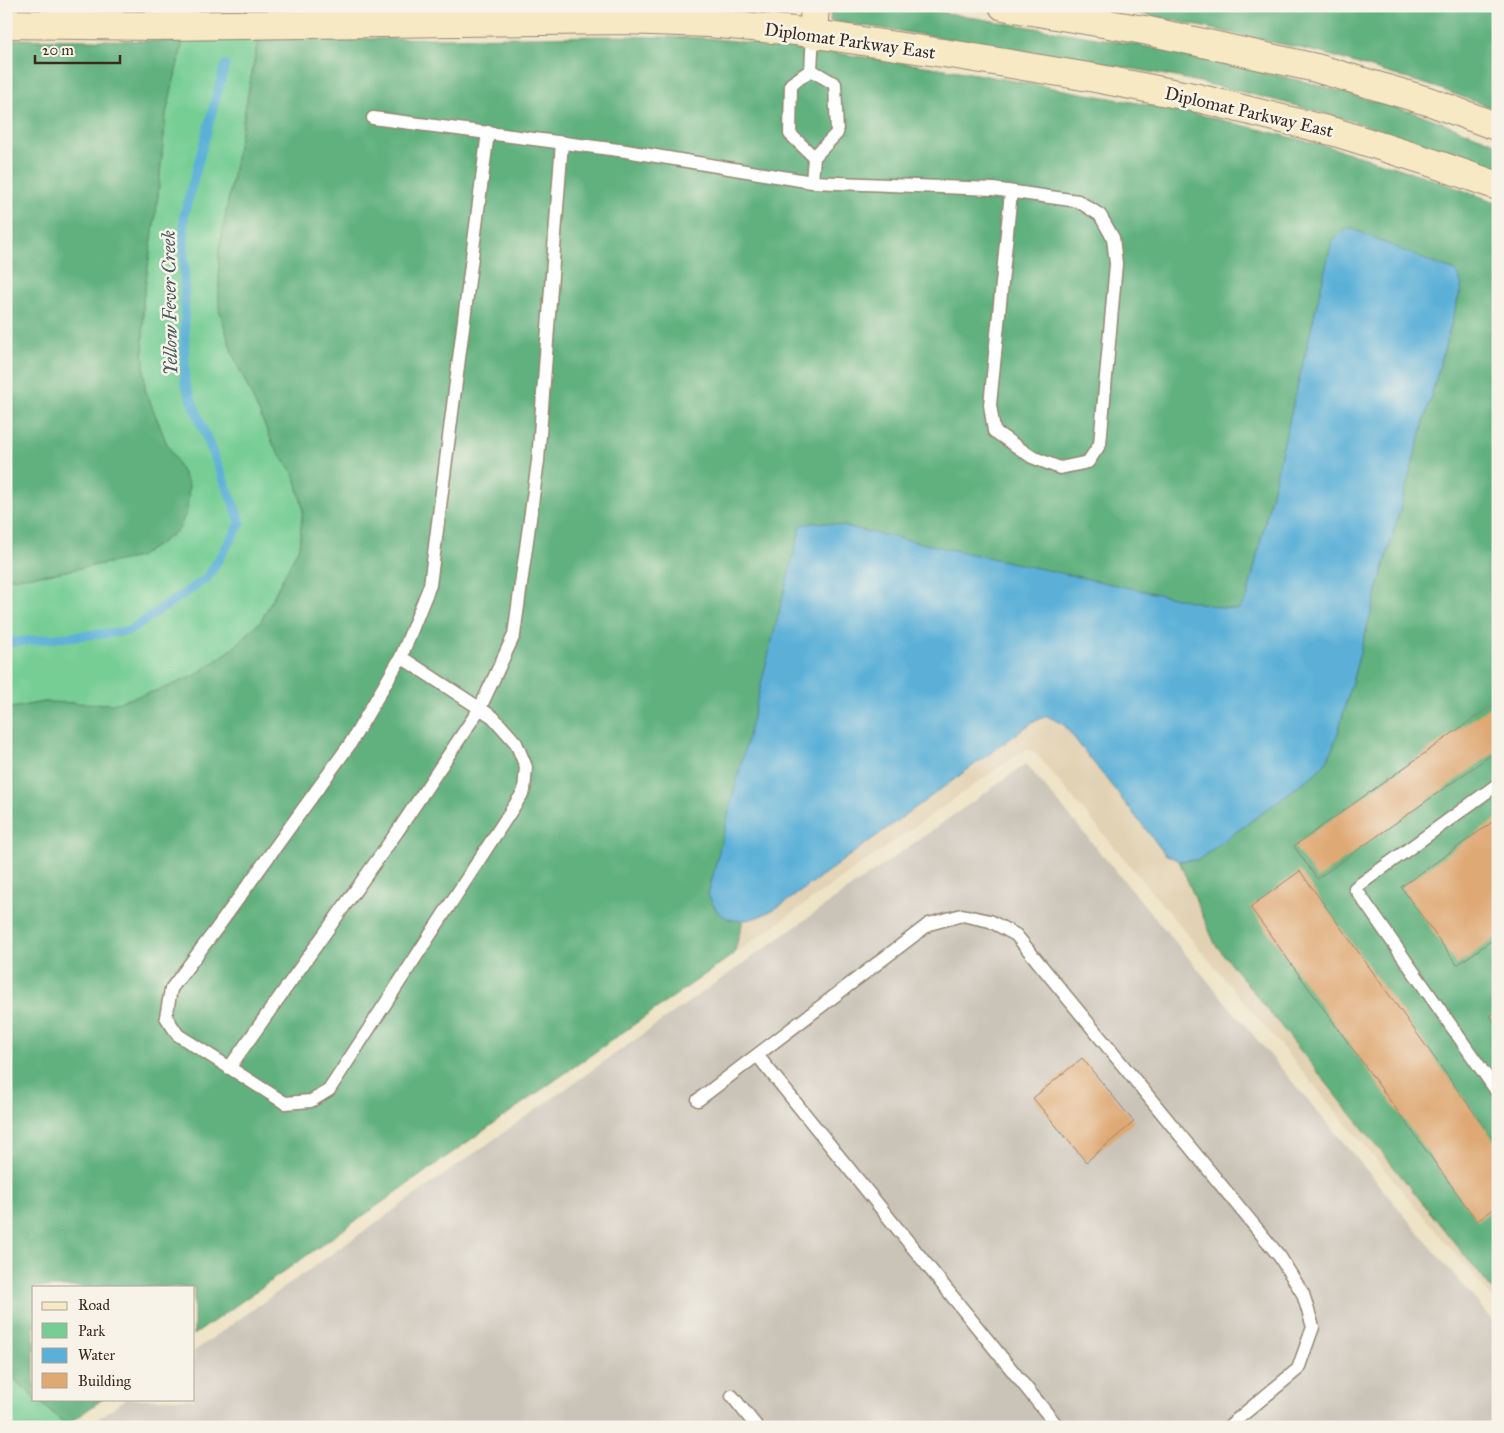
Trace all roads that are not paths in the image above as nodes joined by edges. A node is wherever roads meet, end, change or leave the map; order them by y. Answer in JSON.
{"nodes":[{"id":1,"x":815,"y":6,"type":"edge"},
{"id":2,"x":1003,"y":6,"type":"edge"},
{"id":3,"x":6,"y":24,"type":"edge"},
{"id":4,"x":812,"y":34,"type":"junction"},
{"id":5,"x":811,"y":70,"type":"junction"},
{"id":6,"x":373,"y":118,"type":"dead end"},
{"id":7,"x":1498,"y":127,"type":"edge"},
{"id":8,"x":488,"y":132,"type":"junction"},
{"id":9,"x":562,"y":142,"type":"junction"},
{"id":10,"x":814,"y":157,"type":"junction"},
{"id":11,"x":812,"y":182,"type":"junction"},
{"id":12,"x":1498,"y":186,"type":"edge"},
{"id":13,"x":1011,"y":192,"type":"junction"},
{"id":14,"x":401,"y":657,"type":"junction"},
{"id":15,"x":480,"y":708,"type":"junction"},
{"id":16,"x":1498,"y":784,"type":"edge"},
{"id":17,"x":757,"y":1055,"type":"junction"},
{"id":18,"x":230,"y":1068,"type":"junction"},
{"id":19,"x":1498,"y":1093,"type":"edge"},
{"id":20,"x":698,"y":1100,"type":"dead end"},
{"id":21,"x":732,"y":1396,"type":"dead end"},
{"id":22,"x":756,"y":1427,"type":"edge"},
{"id":23,"x":1058,"y":1427,"type":"edge"},
{"id":24,"x":1228,"y":1427,"type":"edge"}],
"edges":[{"from":1,"to":4,"type":"main road"},
{"from":2,"to":7,"type":"main road"},
{"from":3,"to":4,"type":"main road","name":"Diplomat Parkway East"},
{"from":4,"to":5,"type":"lane"},
{"from":4,"to":12,"type":"main road","name":"Diplomat Parkway East"},
{"from":5,"to":10,"type":"lane"},
{"from":5,"to":10,"type":"lane"},
{"from":6,"to":8,"type":"lane"},
{"from":8,"to":9,"type":"lane"},
{"from":8,"to":14,"type":"lane"},
{"from":9,"to":11,"type":"lane"},
{"from":9,"to":15,"type":"lane"},
{"from":10,"to":11,"type":"lane"},
{"from":11,"to":13,"type":"lane"},
{"from":13,"to":13,"type":"lane"},
{"from":14,"to":15,"type":"lane"},
{"from":14,"to":18,"type":"lane"},
{"from":15,"to":18,"type":"lane"},
{"from":15,"to":18,"type":"lane"},
{"from":16,"to":19,"type":"lane"},
{"from":17,"to":20,"type":"lane"},
{"from":17,"to":23,"type":"lane"},
{"from":17,"to":24,"type":"lane"},
{"from":21,"to":22,"type":"lane"}]}
